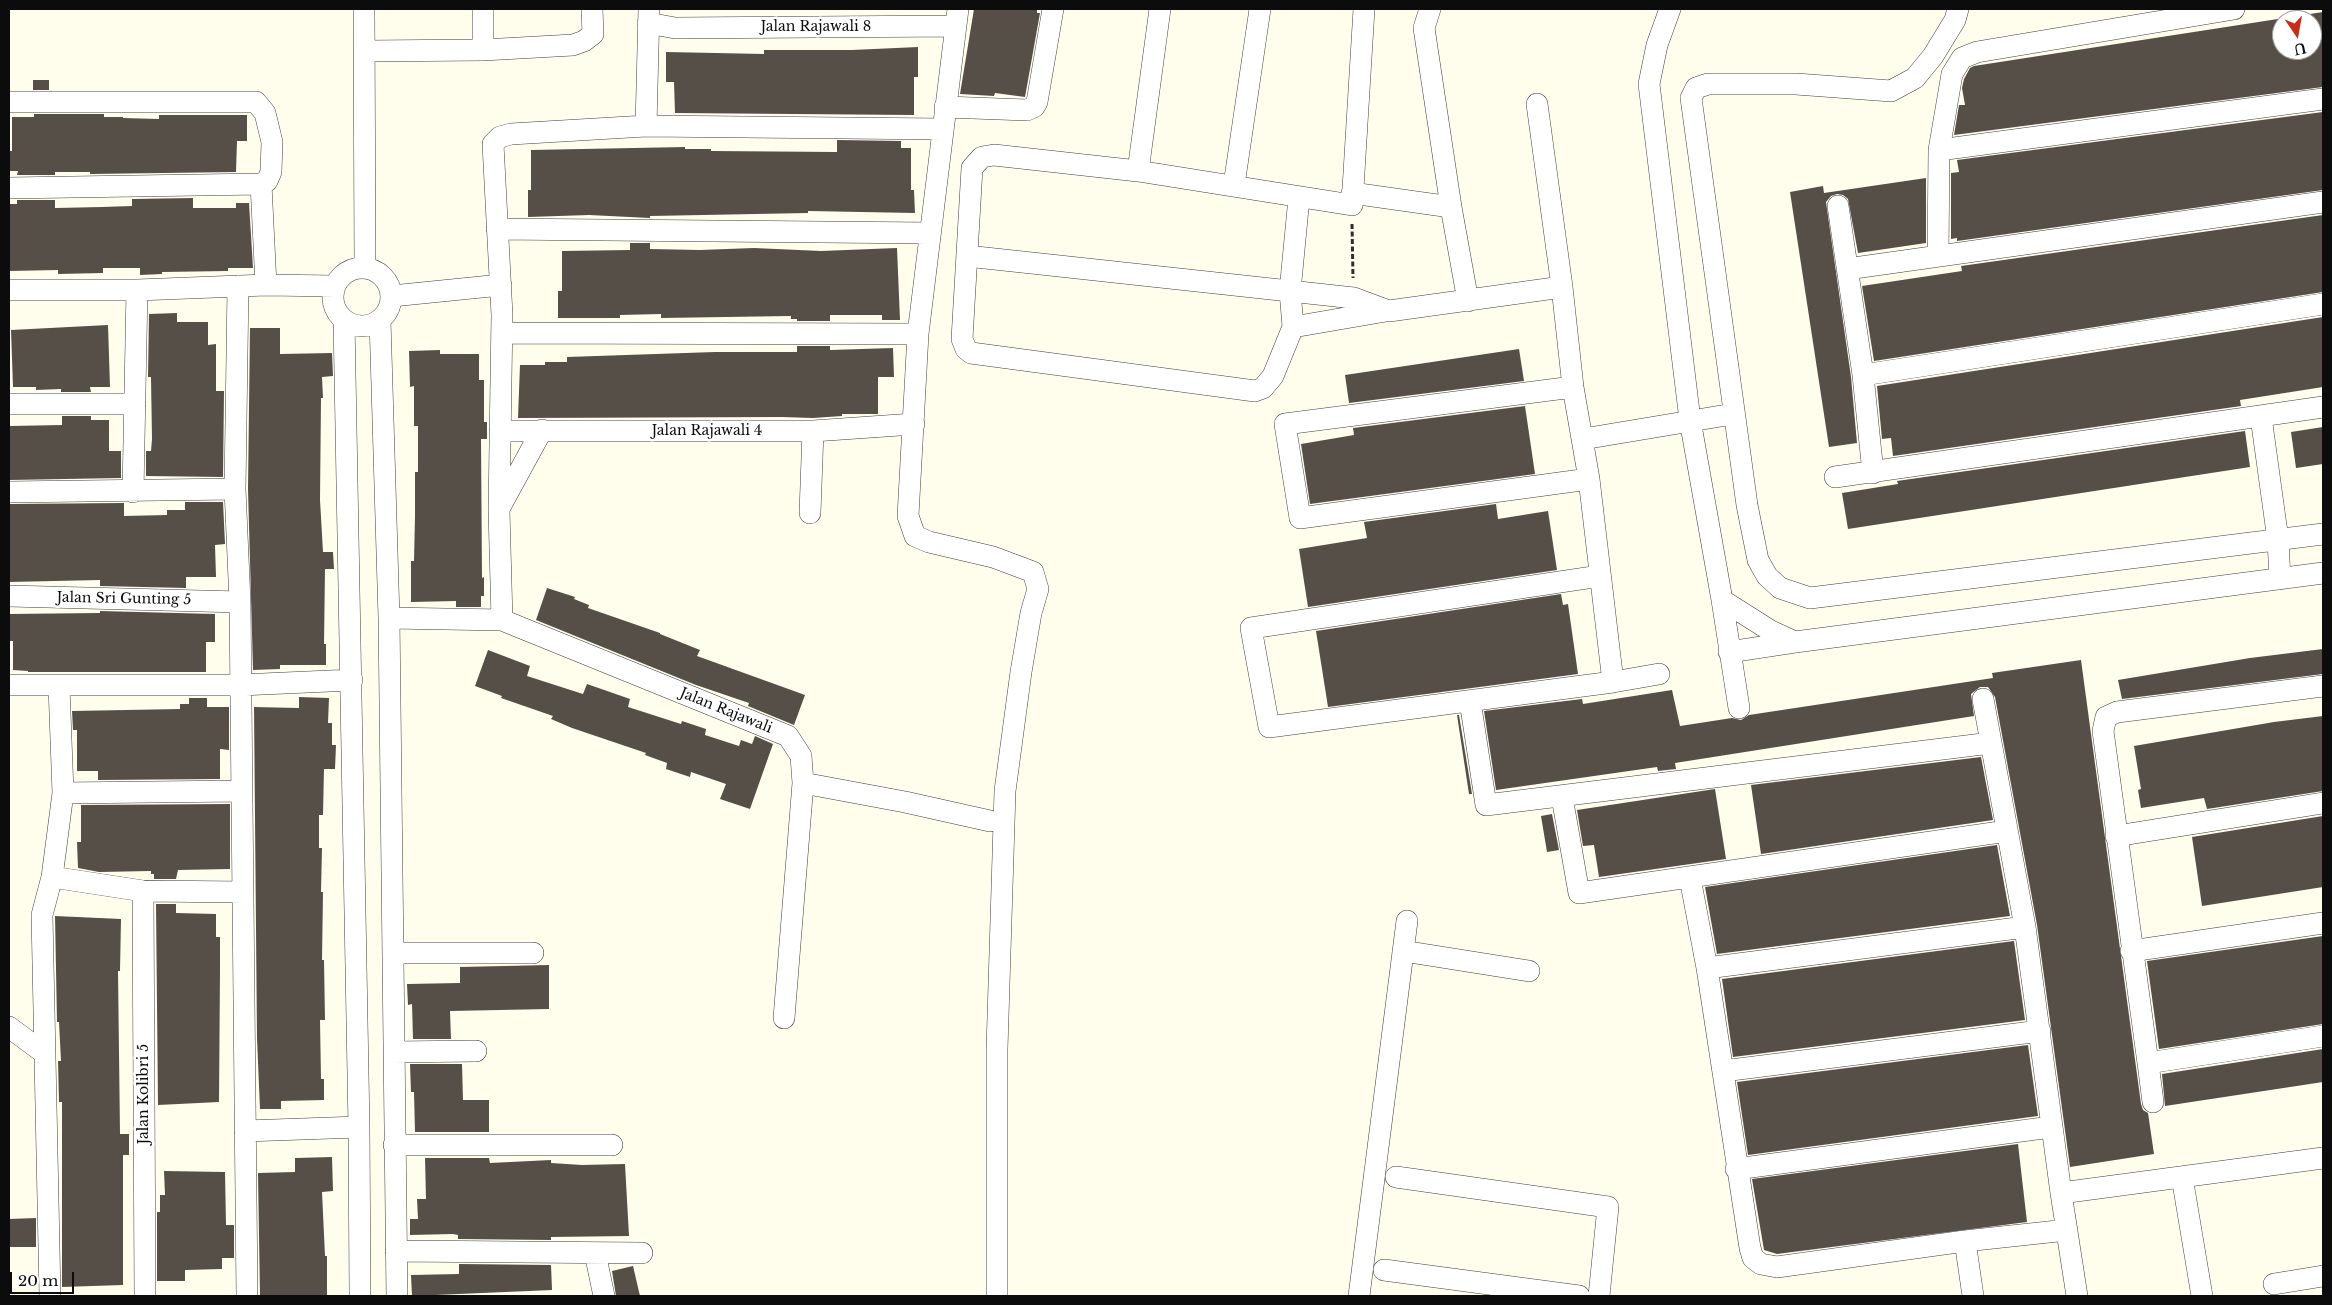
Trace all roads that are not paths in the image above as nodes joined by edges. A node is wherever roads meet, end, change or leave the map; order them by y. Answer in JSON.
{"nodes":[{"id":1,"x":364,"y":9,"type":"edge"},
{"id":2,"x":483,"y":9,"type":"edge"},
{"id":3,"x":592,"y":9,"type":"edge"},
{"id":4,"x":1053,"y":9,"type":"edge"},
{"id":5,"x":1160,"y":9,"type":"edge"},
{"id":6,"x":1260,"y":9,"type":"edge"},
{"id":7,"x":1364,"y":9,"type":"edge"},
{"id":8,"x":1430,"y":9,"type":"edge"},
{"id":9,"x":1670,"y":9,"type":"edge"},
{"id":10,"x":1958,"y":9,"type":"edge"},
{"id":11,"x":2234,"y":9,"type":"edge"},
{"id":12,"x":649,"y":16,"type":"edge"},
{"id":13,"x":957,"y":18,"type":"edge"},
{"id":14,"x":483,"y":50,"type":"junction"},
{"id":15,"x":364,"y":51,"type":"junction"},
{"id":16,"x":2323,"y":99,"type":"edge"},
{"id":17,"x":9,"y":102,"type":"edge"},
{"id":18,"x":1537,"y":104,"type":"dead end"},
{"id":19,"x":945,"y":107,"type":"junction"},
{"id":20,"x":646,"y":126,"type":"junction"},
{"id":21,"x":942,"y":129,"type":"junction"},
{"id":22,"x":1939,"y":150,"type":"junction"},
{"id":23,"x":1138,"y":171,"type":"junction"},
{"id":24,"x":261,"y":184,"type":"junction"},
{"id":25,"x":1234,"y":185,"type":"junction"},
{"id":26,"x":9,"y":188,"type":"edge"},
{"id":27,"x":1299,"y":198,"type":"junction"},
{"id":28,"x":1352,"y":199,"type":"junction"},
{"id":29,"x":2323,"y":202,"type":"edge"},
{"id":30,"x":1838,"y":206,"type":"dead end"},
{"id":31,"x":1451,"y":207,"type":"junction"},
{"id":32,"x":497,"y":229,"type":"junction"},
{"id":33,"x":930,"y":232,"type":"junction"},
{"id":34,"x":967,"y":256,"type":"junction"},
{"id":35,"x":1938,"y":256,"type":"junction"},
{"id":36,"x":365,"y":268,"type":"junction"},
{"id":37,"x":1847,"y":269,"type":"junction"},
{"id":38,"x":266,"y":285,"type":"junction"},
{"id":39,"x":501,"y":285,"type":"junction"},
{"id":40,"x":238,"y":286,"type":"junction"},
{"id":41,"x":335,"y":286,"type":"junction"},
{"id":42,"x":1562,"y":287,"type":"junction"},
{"id":43,"x":9,"y":290,"type":"edge"},
{"id":44,"x":137,"y":290,"type":"junction"},
{"id":45,"x":1290,"y":291,"type":"junction"},
{"id":46,"x":392,"y":296,"type":"junction"},
{"id":47,"x":1468,"y":301,"type":"junction"},
{"id":48,"x":2323,"y":304,"type":"edge"},
{"id":49,"x":1389,"y":311,"type":"junction"},
{"id":50,"x":344,"y":320,"type":"junction"},
{"id":51,"x":380,"y":320,"type":"junction"},
{"id":52,"x":1293,"y":327,"type":"junction"},
{"id":53,"x":503,"y":333,"type":"junction"},
{"id":54,"x":918,"y":334,"type":"junction"},
{"id":55,"x":1862,"y":375,"type":"junction"},
{"id":56,"x":1572,"y":387,"type":"junction"},
{"id":57,"x":9,"y":404,"type":"edge"},
{"id":58,"x":135,"y":404,"type":"junction"},
{"id":59,"x":2323,"y":407,"type":"edge"},
{"id":60,"x":1728,"y":414,"type":"junction"},
{"id":61,"x":2261,"y":417,"type":"junction"},
{"id":62,"x":1694,"y":419,"type":"junction"},
{"id":63,"x":914,"y":424,"type":"junction"},
{"id":64,"x":542,"y":430,"type":"junction"},
{"id":65,"x":500,"y":431,"type":"junction"},
{"id":66,"x":813,"y":431,"type":"junction"},
{"id":67,"x":1583,"y":439,"type":"junction"},
{"id":68,"x":1873,"y":473,"type":"junction"},
{"id":69,"x":1835,"y":477,"type":"dead end"},
{"id":70,"x":1589,"y":480,"type":"junction"},
{"id":71,"x":235,"y":489,"type":"junction"},
{"id":72,"x":9,"y":492,"type":"edge"},
{"id":73,"x":133,"y":492,"type":"junction"},
{"id":74,"x":499,"y":510,"type":"junction"},
{"id":75,"x":810,"y":513,"type":"dead end"},
{"id":76,"x":2323,"y":534,"type":"edge"},
{"id":77,"x":2279,"y":560,"type":"junction"},
{"id":78,"x":2323,"y":573,"type":"edge"},
{"id":79,"x":1600,"y":576,"type":"junction"},
{"id":80,"x":9,"y":596,"type":"edge"},
{"id":81,"x":1722,"y":600,"type":"junction"},
{"id":82,"x":240,"y":602,"type":"junction"},
{"id":83,"x":389,"y":618,"type":"junction"},
{"id":84,"x":502,"y":620,"type":"junction"},
{"id":85,"x":1795,"y":642,"type":"junction"},
{"id":86,"x":1729,"y":652,"type":"junction"},
{"id":87,"x":1659,"y":674,"type":"dead end"},
{"id":88,"x":352,"y":680,"type":"junction"},
{"id":89,"x":1614,"y":682,"type":"junction"},
{"id":90,"x":240,"y":685,"type":"junction"},
{"id":91,"x":9,"y":686,"type":"edge"},
{"id":92,"x":59,"y":686,"type":"junction"},
{"id":93,"x":2323,"y":686,"type":"edge"},
{"id":94,"x":1983,"y":699,"type":"dead end"},
{"id":95,"x":1470,"y":701,"type":"junction"},
{"id":96,"x":1739,"y":708,"type":"dead end"},
{"id":97,"x":1991,"y":743,"type":"junction"},
{"id":98,"x":803,"y":783,"type":"junction"},
{"id":99,"x":242,"y":791,"type":"junction"},
{"id":100,"x":62,"y":793,"type":"junction"},
{"id":101,"x":1562,"y":797,"type":"junction"},
{"id":102,"x":2323,"y":803,"type":"edge"},
{"id":103,"x":990,"y":821,"type":"dead end"},
{"id":104,"x":2007,"y":831,"type":"junction"},
{"id":105,"x":2116,"y":836,"type":"junction"},
{"id":106,"x":52,"y":877,"type":"junction"},
{"id":107,"x":1690,"y":878,"type":"junction"},
{"id":108,"x":143,"y":891,"type":"junction"},
{"id":109,"x":243,"y":892,"type":"junction"},
{"id":110,"x":1407,"y":921,"type":"dead end"},
{"id":111,"x":2323,"y":923,"type":"edge"},
{"id":112,"x":2025,"y":927,"type":"junction"},
{"id":113,"x":2131,"y":951,"type":"junction"},
{"id":114,"x":1403,"y":952,"type":"junction"},
{"id":115,"x":392,"y":953,"type":"junction"},
{"id":116,"x":533,"y":953,"type":"dead end"},
{"id":117,"x":1707,"y":968,"type":"junction"},
{"id":118,"x":1529,"y":971,"type":"dead end"},
{"id":119,"x":784,"y":1018,"type":"dead end"},
{"id":120,"x":9,"y":1028,"type":"edge"},
{"id":121,"x":2040,"y":1031,"type":"junction"},
{"id":122,"x":2323,"y":1036,"type":"edge"},
{"id":123,"x":476,"y":1050,"type":"dead end"},
{"id":124,"x":394,"y":1052,"type":"junction"},
{"id":125,"x":44,"y":1053,"type":"junction"},
{"id":126,"x":2148,"y":1063,"type":"junction"},
{"id":127,"x":1723,"y":1071,"type":"junction"},
{"id":128,"x":2153,"y":1102,"type":"dead end"},
{"id":129,"x":2051,"y":1126,"type":"junction"},
{"id":130,"x":359,"y":1127,"type":"junction"},
{"id":131,"x":245,"y":1131,"type":"junction"},
{"id":132,"x":394,"y":1145,"type":"junction"},
{"id":133,"x":612,"y":1145,"type":"dead end"},
{"id":134,"x":2323,"y":1158,"type":"edge"},
{"id":135,"x":1736,"y":1168,"type":"junction"},
{"id":136,"x":1396,"y":1177,"type":"dead end"},
{"id":137,"x":2182,"y":1177,"type":"junction"},
{"id":138,"x":2061,"y":1193,"type":"junction"},
{"id":139,"x":2068,"y":1230,"type":"junction"},
{"id":140,"x":1965,"y":1240,"type":"junction"},
{"id":141,"x":396,"y":1251,"type":"junction"},
{"id":142,"x":595,"y":1253,"type":"junction"},
{"id":143,"x":642,"y":1253,"type":"dead end"},
{"id":144,"x":1384,"y":1270,"type":"dead end"},
{"id":145,"x":2323,"y":1276,"type":"edge"},
{"id":146,"x":2274,"y":1284,"type":"dead end"},
{"id":147,"x":50,"y":1296,"type":"edge"},
{"id":148,"x":145,"y":1296,"type":"edge"},
{"id":149,"x":247,"y":1296,"type":"edge"},
{"id":150,"x":360,"y":1296,"type":"edge"},
{"id":151,"x":396,"y":1296,"type":"edge"},
{"id":152,"x":604,"y":1296,"type":"edge"},
{"id":153,"x":997,"y":1296,"type":"edge"},
{"id":154,"x":1359,"y":1296,"type":"edge"},
{"id":155,"x":1579,"y":1296,"type":"edge"},
{"id":156,"x":1598,"y":1296,"type":"edge"},
{"id":157,"x":1973,"y":1296,"type":"edge"},
{"id":158,"x":2077,"y":1296,"type":"edge"},
{"id":159,"x":2202,"y":1296,"type":"edge"}],
"edges":[{"from":1,"to":15,"type":"street"},
{"from":2,"to":14,"type":"street"},
{"from":3,"to":14,"type":"street"},
{"from":4,"to":19,"type":"street"},
{"from":5,"to":23,"type":"street"},
{"from":6,"to":25,"type":"street"},
{"from":7,"to":28,"type":"street"},
{"from":8,"to":31,"type":"street"},
{"from":9,"to":62,"type":"street"},
{"from":10,"to":60,"type":"street"},
{"from":11,"to":22,"type":"street"},
{"from":12,"to":13,"type":"street","name":"Jalan Rajawali 8"},
{"from":12,"to":20,"type":"street"},
{"from":13,"to":19,"type":"street"},
{"from":14,"to":15,"type":"street"},
{"from":15,"to":36,"type":"street"},
{"from":16,"to":22,"type":"street"},
{"from":17,"to":24,"type":"street"},
{"from":18,"to":42,"type":"street"},
{"from":19,"to":21,"type":"street"},
{"from":20,"to":21,"type":"street"},
{"from":20,"to":32,"type":"street"},
{"from":21,"to":33,"type":"street"},
{"from":22,"to":35,"type":"street"},
{"from":23,"to":25,"type":"street"},
{"from":23,"to":34,"type":"street"},
{"from":24,"to":26,"type":"street"},
{"from":24,"to":38,"type":"street"},
{"from":25,"to":27,"type":"street"},
{"from":27,"to":28,"type":"street"},
{"from":27,"to":45,"type":"street"},
{"from":28,"to":31,"type":"street"},
{"from":29,"to":35,"type":"street"},
{"from":30,"to":37,"type":"street"},
{"from":31,"to":47,"type":"street"},
{"from":32,"to":33,"type":"street"},
{"from":32,"to":39,"type":"street"},
{"from":33,"to":54,"type":"street"},
{"from":34,"to":45,"type":"street"},
{"from":34,"to":52,"type":"street"},
{"from":35,"to":37,"type":"street"},
{"from":36,"to":41,"type":"street"},
{"from":36,"to":46,"type":"street"},
{"from":37,"to":55,"type":"street"},
{"from":38,"to":40,"type":"street"},
{"from":38,"to":41,"type":"street"},
{"from":39,"to":46,"type":"street"},
{"from":39,"to":53,"type":"street"},
{"from":40,"to":44,"type":"street"},
{"from":40,"to":71,"type":"street"},
{"from":41,"to":50,"type":"street"},
{"from":42,"to":47,"type":"street"},
{"from":42,"to":56,"type":"street"},
{"from":43,"to":44,"type":"street"},
{"from":44,"to":58,"type":"street"},
{"from":45,"to":49,"type":"street"},
{"from":45,"to":52,"type":"street"},
{"from":46,"to":51,"type":"street"},
{"from":47,"to":49,"type":"street"},
{"from":48,"to":55,"type":"street"},
{"from":49,"to":52,"type":"street"},
{"from":50,"to":51,"type":"street"},
{"from":50,"to":88,"type":"street"},
{"from":51,"to":83,"type":"street"},
{"from":53,"to":54,"type":"street"},
{"from":53,"to":65,"type":"street"},
{"from":54,"to":63,"type":"street"},
{"from":55,"to":68,"type":"street"},
{"from":56,"to":67,"type":"street"},
{"from":56,"to":70,"type":"street"},
{"from":57,"to":58,"type":"street"},
{"from":58,"to":73,"type":"street"},
{"from":59,"to":61,"type":"street"},
{"from":60,"to":62,"type":"street"},
{"from":60,"to":77,"type":"street"},
{"from":61,"to":68,"type":"street"},
{"from":61,"to":77,"type":"street"},
{"from":62,"to":67,"type":"street"},
{"from":62,"to":81,"type":"street"},
{"from":63,"to":66,"type":"street","name":"Jalan Rajawali 4"},
{"from":63,"to":153,"type":"street"},
{"from":64,"to":65,"type":"street","name":"Jalan Rajawali 4"},
{"from":64,"to":66,"type":"street","name":"Jalan Rajawali 4"},
{"from":64,"to":74,"type":"street"},
{"from":65,"to":74,"type":"street"},
{"from":66,"to":75,"type":"street"},
{"from":67,"to":70,"type":"street"},
{"from":68,"to":69,"type":"street"},
{"from":70,"to":79,"type":"street"},
{"from":71,"to":73,"type":"street"},
{"from":71,"to":82,"type":"street"},
{"from":72,"to":73,"type":"street"},
{"from":74,"to":84,"type":"street"},
{"from":76,"to":77,"type":"street"},
{"from":77,"to":78,"type":"street"},
{"from":77,"to":85,"type":"street"},
{"from":79,"to":89,"type":"street"},
{"from":79,"to":95,"type":"street"},
{"from":80,"to":82,"type":"street","name":"Jalan Sri Gunting 5"},
{"from":81,"to":85,"type":"street"},
{"from":81,"to":86,"type":"street"},
{"from":82,"to":90,"type":"street"},
{"from":83,"to":84,"type":"street","name":"Jalan Rajawali"},
{"from":83,"to":115,"type":"street"},
{"from":84,"to":98,"type":"street","name":"Jalan Rajawali"},
{"from":85,"to":86,"type":"street"},
{"from":86,"to":96,"type":"street"},
{"from":87,"to":89,"type":"street"},
{"from":88,"to":90,"type":"street"},
{"from":88,"to":130,"type":"street"},
{"from":89,"to":95,"type":"street"},
{"from":90,"to":92,"type":"street"},
{"from":90,"to":99,"type":"street"},
{"from":91,"to":92,"type":"street"},
{"from":92,"to":100,"type":"street"},
{"from":93,"to":105,"type":"street"},
{"from":94,"to":97,"type":"street"},
{"from":95,"to":101,"type":"street"},
{"from":97,"to":101,"type":"street"},
{"from":97,"to":104,"type":"street"},
{"from":98,"to":103,"type":"street"},
{"from":98,"to":119,"type":"street","name":"Jalan Rajawali"},
{"from":99,"to":100,"type":"street"},
{"from":99,"to":109,"type":"street"},
{"from":100,"to":106,"type":"street"},
{"from":101,"to":107,"type":"street"},
{"from":102,"to":105,"type":"street"},
{"from":104,"to":107,"type":"street"},
{"from":104,"to":112,"type":"street"},
{"from":105,"to":113,"type":"street"},
{"from":106,"to":108,"type":"street"},
{"from":106,"to":125,"type":"street"},
{"from":107,"to":117,"type":"street"},
{"from":108,"to":109,"type":"street"},
{"from":108,"to":148,"type":"street","name":"Jalan Kolibri 5"},
{"from":109,"to":131,"type":"street"},
{"from":110,"to":114,"type":"street"},
{"from":111,"to":113,"type":"street"},
{"from":112,"to":117,"type":"street"},
{"from":112,"to":121,"type":"street"},
{"from":113,"to":126,"type":"street"},
{"from":114,"to":118,"type":"street"},
{"from":114,"to":154,"type":"street"},
{"from":115,"to":116,"type":"street"},
{"from":115,"to":124,"type":"street"},
{"from":117,"to":127,"type":"street"},
{"from":120,"to":125,"type":"street"},
{"from":121,"to":127,"type":"street"},
{"from":121,"to":129,"type":"street"},
{"from":122,"to":126,"type":"street"},
{"from":123,"to":124,"type":"street"},
{"from":124,"to":132,"type":"street"},
{"from":125,"to":147,"type":"street"},
{"from":126,"to":128,"type":"street"},
{"from":127,"to":135,"type":"street"},
{"from":129,"to":135,"type":"street"},
{"from":129,"to":138,"type":"street"},
{"from":130,"to":131,"type":"street"},
{"from":130,"to":150,"type":"street"},
{"from":131,"to":149,"type":"street"},
{"from":132,"to":133,"type":"street"},
{"from":132,"to":141,"type":"street"},
{"from":134,"to":137,"type":"street"},
{"from":135,"to":140,"type":"street"},
{"from":136,"to":156,"type":"street"},
{"from":137,"to":138,"type":"street"},
{"from":137,"to":159,"type":"street"},
{"from":138,"to":139,"type":"street"},
{"from":139,"to":140,"type":"street"},
{"from":139,"to":158,"type":"street"},
{"from":140,"to":157,"type":"street"},
{"from":141,"to":142,"type":"street"},
{"from":141,"to":151,"type":"street"},
{"from":142,"to":143,"type":"street"},
{"from":142,"to":152,"type":"street"},
{"from":144,"to":155,"type":"street"},
{"from":145,"to":146,"type":"street"}]}
